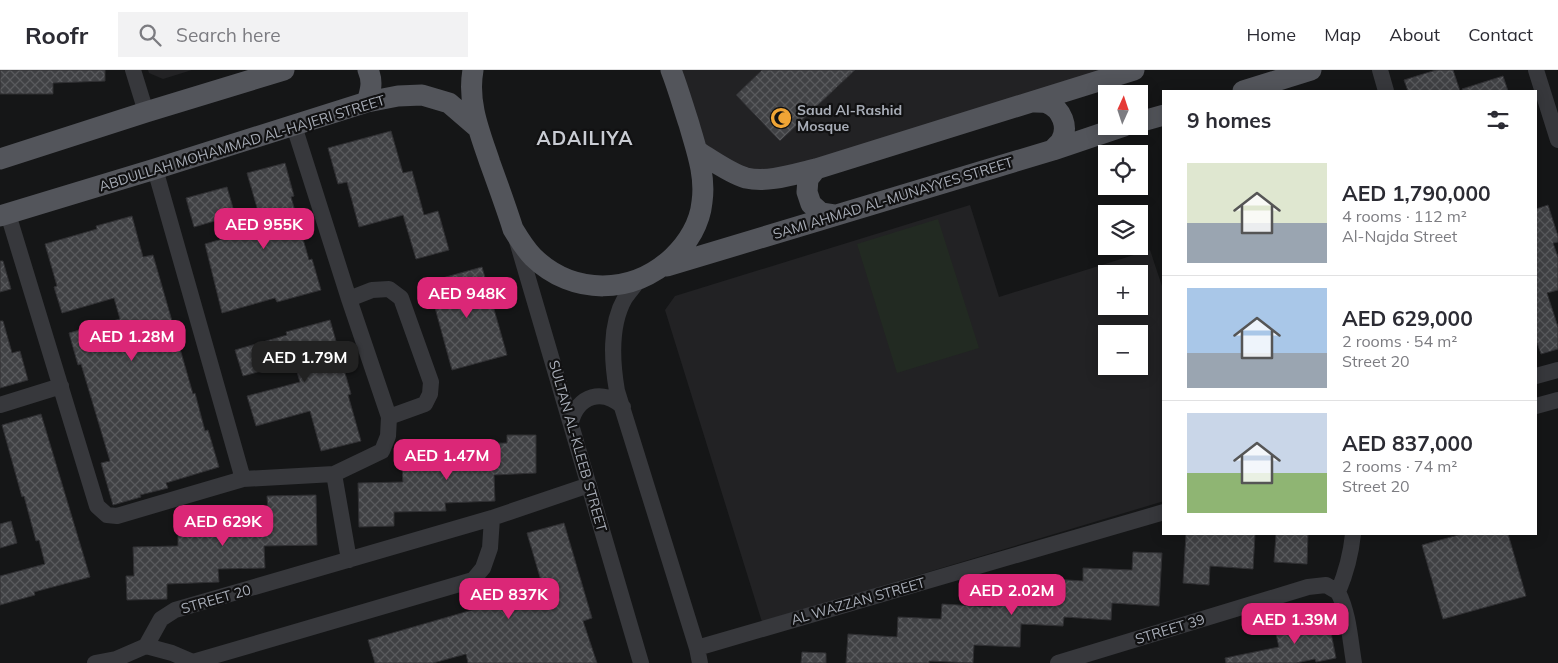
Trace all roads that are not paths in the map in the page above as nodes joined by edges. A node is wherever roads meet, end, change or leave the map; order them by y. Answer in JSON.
{"nodes":[{"id":1,"x":133,"y":70,"type":"edge"},
{"id":2,"x":284,"y":70,"type":"edge"},
{"id":3,"x":368,"y":70,"type":"edge"},
{"id":4,"x":473,"y":70,"type":"edge"},
{"id":5,"x":671,"y":70,"type":"edge"},
{"id":6,"x":1134,"y":70,"type":"edge"},
{"id":7,"x":1311,"y":70,"type":"edge"},
{"id":8,"x":1380,"y":70,"type":"edge"},
{"id":9,"x":1536,"y":70,"type":"edge"},
{"id":10,"x":1246,"y":90,"type":"edge"},
{"id":11,"x":1386,"y":90,"type":"edge"},
{"id":12,"x":367,"y":102,"type":"junction"},
{"id":13,"x":1035,"y":102,"type":"junction"},
{"id":14,"x":146,"y":112,"type":"junction"},
{"id":15,"x":1162,"y":116,"type":"edge"},
{"id":16,"x":1148,"y":119,"type":"edge"},
{"id":17,"x":294,"y":126,"type":"junction"},
{"id":18,"x":478,"y":128,"type":"junction"},
{"id":19,"x":1098,"y":135,"type":"edge"},
{"id":20,"x":1558,"y":140,"type":"edge"},
{"id":21,"x":1053,"y":150,"type":"junction"},
{"id":22,"x":697,"y":151,"type":"junction"},
{"id":23,"x":0,"y":159,"type":"edge"},
{"id":24,"x":816,"y":169,"type":"junction"},
{"id":25,"x":155,"y":170,"type":"junction"},
{"id":26,"x":4,"y":215,"type":"edge"},
{"id":27,"x":834,"y":215,"type":"junction"},
{"id":28,"x":514,"y":229,"type":"junction"},
{"id":29,"x":662,"y":268,"type":"junction"},
{"id":30,"x":640,"y":280,"type":"junction"},
{"id":31,"x":349,"y":299,"type":"junction"},
{"id":32,"x":1558,"y":370,"type":"edge"},
{"id":33,"x":1537,"y":376,"type":"edge"},
{"id":34,"x":61,"y":386,"type":"junction"},
{"id":35,"x":1558,"y":400,"type":"edge"},
{"id":36,"x":0,"y":405,"type":"edge"},
{"id":37,"x":1537,"y":406,"type":"edge"},
{"id":38,"x":623,"y":407,"type":"junction"},
{"id":39,"x":390,"y":417,"type":"junction"},
{"id":40,"x":571,"y":422,"type":"junction"},
{"id":41,"x":334,"y":474,"type":"junction"},
{"id":42,"x":243,"y":479,"type":"junction"},
{"id":43,"x":589,"y":485,"type":"junction"},
{"id":44,"x":1162,"y":513,"type":"edge"},
{"id":45,"x":492,"y":518,"type":"junction"},
{"id":46,"x":1353,"y":535,"type":"edge"},
{"id":47,"x":349,"y":560,"type":"junction"},
{"id":48,"x":1338,"y":592,"type":"junction"},
{"id":49,"x":146,"y":646,"type":"junction"},
{"id":50,"x":699,"y":656,"type":"edge"},
{"id":51,"x":116,"y":661,"type":"edge"},
{"id":52,"x":95,"y":663,"type":"edge"},
{"id":53,"x":641,"y":663,"type":"edge"},
{"id":54,"x":1058,"y":663,"type":"edge"},
{"id":55,"x":1354,"y":663,"type":"edge"}],
"edges":[{"from":1,"to":14,"type":"street"},
{"from":2,"to":14,"type":"main road"},
{"from":3,"to":12,"type":"main road"},
{"from":4,"to":18,"type":"main road"},
{"from":5,"to":22,"type":"main road"},
{"from":6,"to":13,"type":"main road"},
{"from":7,"to":10,"type":"main road"},
{"from":8,"to":11,"type":"street"},
{"from":9,"to":20,"type":"street"},
{"from":12,"to":17,"type":"main road","name":"ABDULLAH MOHAMMAD AL-HAJERI STREET"},
{"from":12,"to":18,"type":"main road","name":"ABDULLAH MOHAMMAD AL-HAJERI STREET"},
{"from":13,"to":21,"type":"main road"},
{"from":13,"to":24,"type":"main road"},
{"from":14,"to":23,"type":"main road"},
{"from":15,"to":16,"type":"main road"},
{"from":17,"to":25,"type":"main road","name":"ABDULLAH MOHAMMAD AL-HAJERI STREET"},
{"from":17,"to":31,"type":"street"},
{"from":18,"to":28,"type":"main road"},
{"from":19,"to":21,"type":"main road","name":"SAMI AHMAD AL-MUNAYYES STREET"},
{"from":21,"to":27,"type":"main road","name":"SAMI AHMAD AL-MUNAYYES STREET"},
{"from":22,"to":24,"type":"main road"},
{"from":22,"to":29,"type":"main road"},
{"from":24,"to":27,"type":"main road"},
{"from":25,"to":26,"type":"main road","name":"ABDULLAH MOHAMMAD AL-HAJERI STREET"},
{"from":25,"to":42,"type":"street"},
{"from":26,"to":34,"type":"street"},
{"from":27,"to":29,"type":"main road","name":"SAMI AHMAD AL-MUNAYYES STREET"},
{"from":28,"to":30,"type":"main road"},
{"from":28,"to":40,"type":"street","name":"SULTAN AL-KLEEB STREET"},
{"from":29,"to":30,"type":"main road"},
{"from":30,"to":38,"type":"street"},
{"from":31,"to":39,"type":"street"},
{"from":31,"to":39,"type":"street"},
{"from":32,"to":33,"type":"street"},
{"from":34,"to":36,"type":"street"},
{"from":34,"to":42,"type":"street"},
{"from":35,"to":37,"type":"street"},
{"from":38,"to":40,"type":"street"},
{"from":38,"to":50,"type":"street"},
{"from":39,"to":41,"type":"street"},
{"from":40,"to":43,"type":"street","name":"SULTAN AL-KLEEB STREET"},
{"from":41,"to":42,"type":"street"},
{"from":41,"to":47,"type":"street"},
{"from":43,"to":45,"type":"street","name":"STREET 20"},
{"from":43,"to":53,"type":"street","name":"SULTAN AL-KLEEB STREET"},
{"from":44,"to":50,"type":"street","name":"AL WAZZAN STREET"},
{"from":45,"to":47,"type":"street","name":"STREET 20"},
{"from":45,"to":49,"type":"street"},
{"from":46,"to":48,"type":"street"},
{"from":47,"to":49,"type":"street","name":"STREET 20"},
{"from":48,"to":54,"type":"street","name":"STREET 39"},
{"from":48,"to":55,"type":"street"},
{"from":49,"to":51,"type":"street"},
{"from":51,"to":52,"type":"street"}]}
